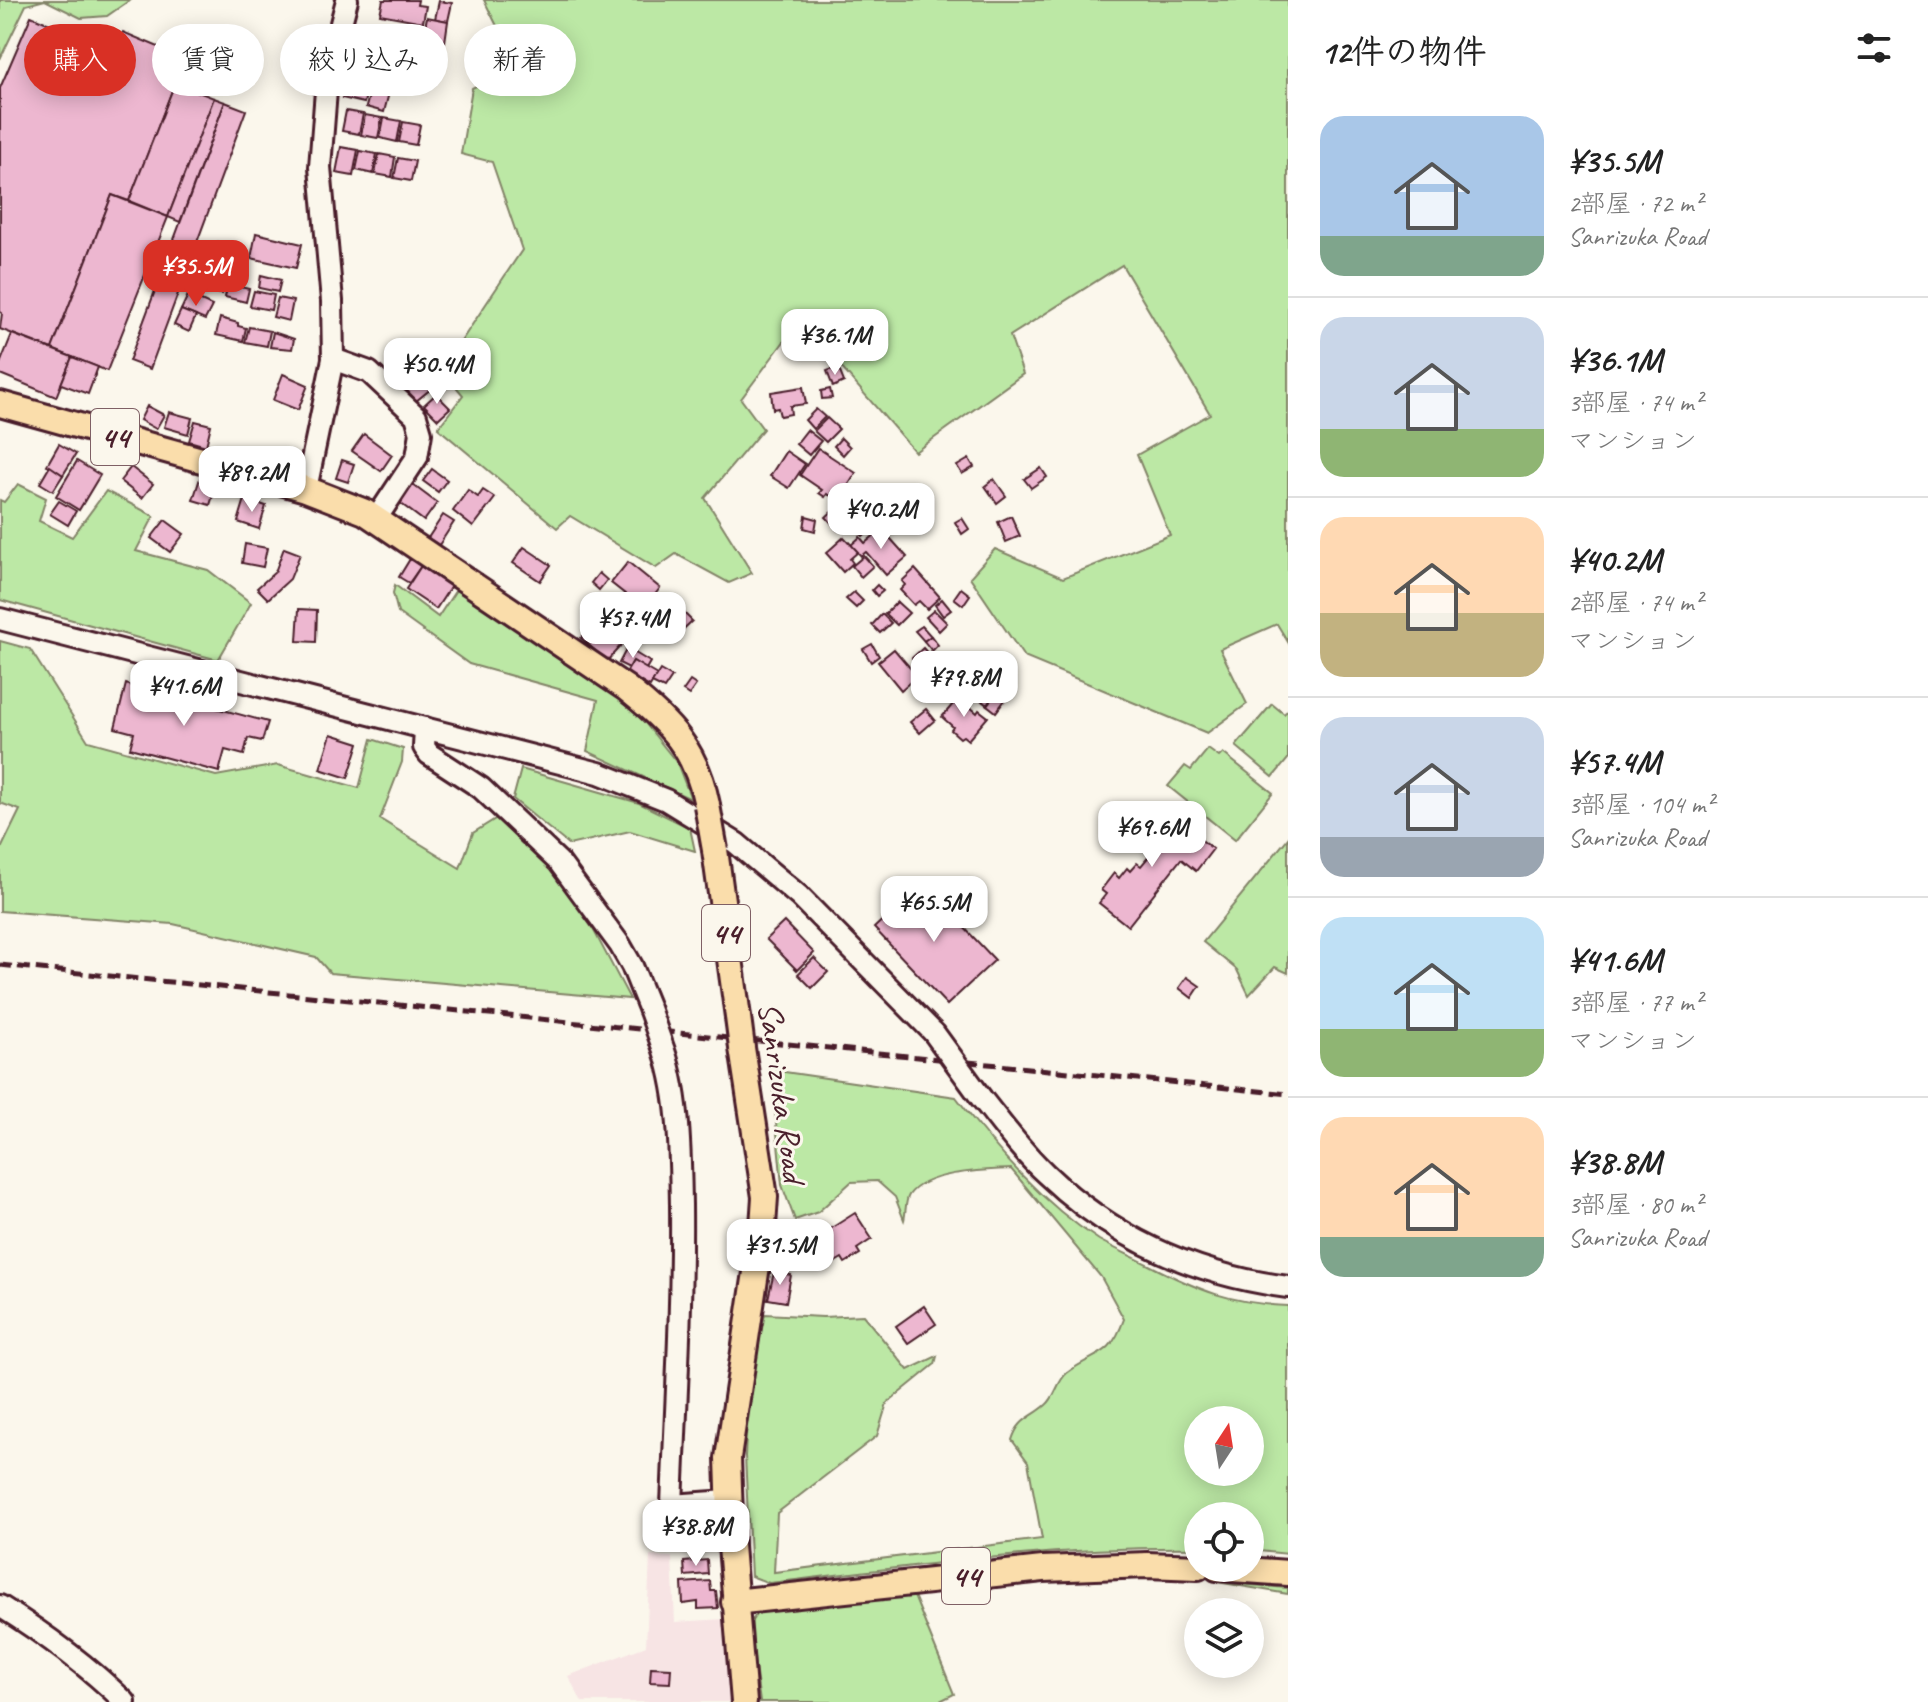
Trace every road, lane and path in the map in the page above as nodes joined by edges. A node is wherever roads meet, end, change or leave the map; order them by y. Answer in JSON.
{"nodes":[{"id":1,"x":347,"y":0,"type":"edge"},
{"id":2,"x":333,"y":359,"type":"junction"},
{"id":3,"x":0,"y":404,"type":"edge"},
{"id":4,"x":306,"y":489,"type":"junction"},
{"id":5,"x":376,"y":519,"type":"junction"},
{"id":6,"x":0,"y":619,"type":"edge"},
{"id":7,"x":425,"y":728,"type":"junction"},
{"id":8,"x":1288,"y":1287,"type":"edge"},
{"id":9,"x":728,"y":1501,"type":"junction"},
{"id":10,"x":1184,"y":1566,"type":"edge"},
{"id":11,"x":1264,"y":1571,"type":"edge"},
{"id":12,"x":1288,"y":1573,"type":"edge"},
{"id":13,"x":734,"y":1602,"type":"junction"},
{"id":14,"x":0,"y":1606,"type":"edge"},
{"id":15,"x":125,"y":1702,"type":"edge"},
{"id":16,"x":744,"y":1702,"type":"edge"}],
"edges":[{"from":1,"to":2,"type":"street"},
{"from":2,"to":4,"type":"street"},
{"from":2,"to":5,"type":"street"},
{"from":3,"to":4,"type":"main road","name":"Sanrizuka Road","number":"44"},
{"from":4,"to":5,"type":"main road","name":"Sanrizuka Road","number":"44"},
{"from":5,"to":9,"type":"main road","name":"Sanrizuka Road","number":"44","bridge":true},
{"from":6,"to":7,"type":"street"},
{"from":7,"to":8,"type":"street","bridge":true},
{"from":7,"to":9,"type":"street","bridge":true},
{"from":9,"to":13,"type":"main road","name":"Sanrizuka Road","number":"44"},
{"from":10,"to":13,"type":"main road","number":"44"},
{"from":11,"to":12,"type":"main road"},
{"from":13,"to":16,"type":"main road","name":"Sanrizuka Road"},
{"from":14,"to":15,"type":"street"}]}
